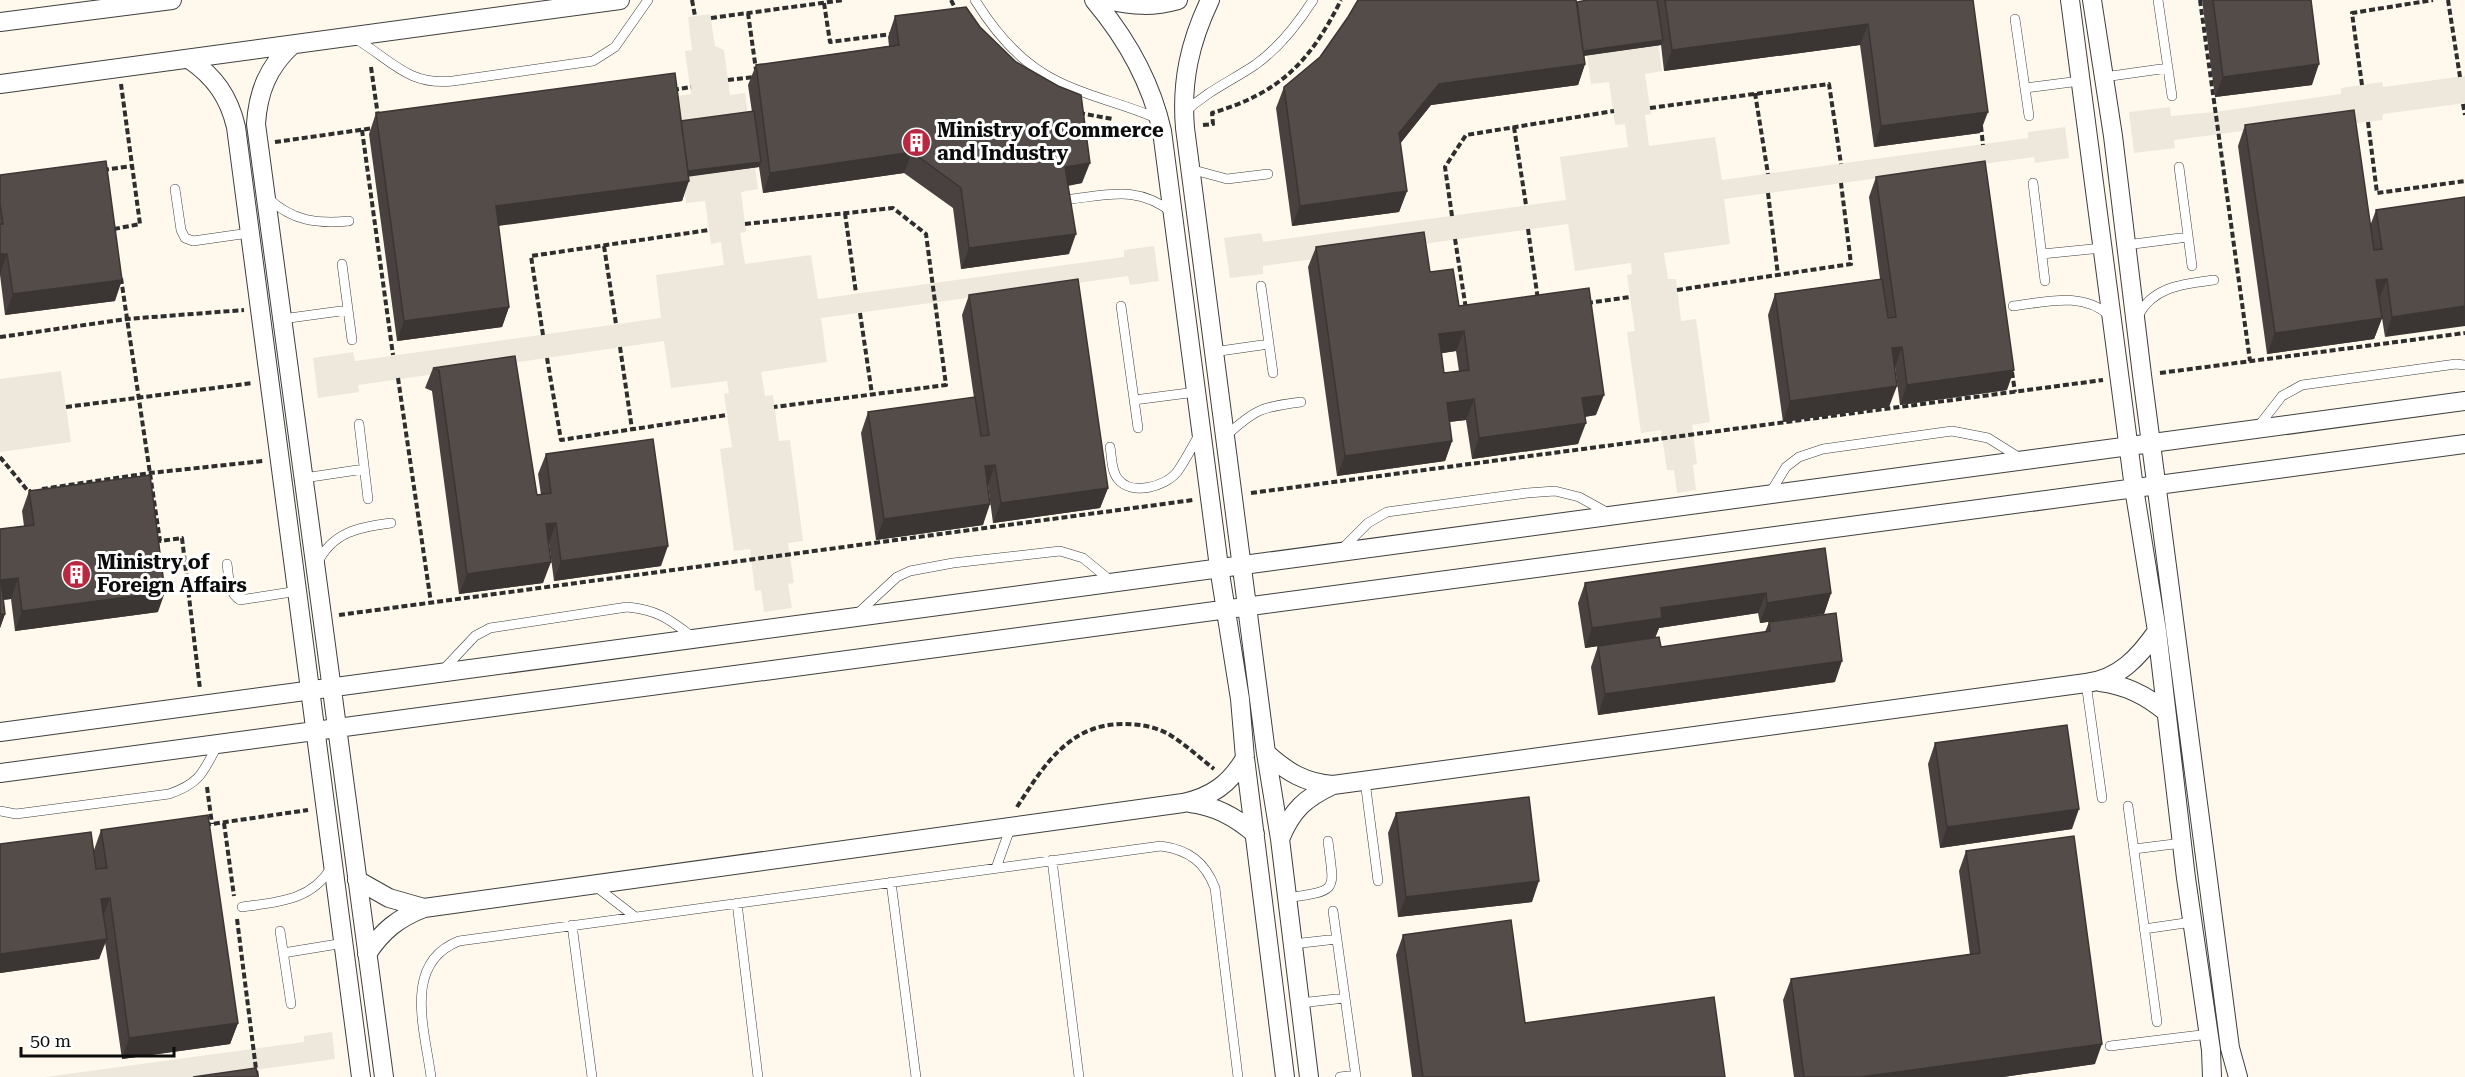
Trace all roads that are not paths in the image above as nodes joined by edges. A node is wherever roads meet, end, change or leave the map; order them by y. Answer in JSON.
{"nodes":[{"id":1,"x":172,"y":0,"type":"edge"},
{"id":2,"x":620,"y":0,"type":"edge"},
{"id":3,"x":648,"y":0,"type":"edge"},
{"id":4,"x":975,"y":0,"type":"edge"},
{"id":5,"x":1094,"y":0,"type":"edge"},
{"id":6,"x":1108,"y":0,"type":"edge"},
{"id":7,"x":1178,"y":0,"type":"edge"},
{"id":8,"x":1210,"y":0,"type":"edge"},
{"id":9,"x":1313,"y":0,"type":"edge"},
{"id":10,"x":2070,"y":0,"type":"edge"},
{"id":11,"x":2092,"y":0,"type":"edge"},
{"id":12,"x":2158,"y":0,"type":"edge"},
{"id":13,"x":2015,"y":19,"type":"dead end"},
{"id":14,"x":0,"y":22,"type":"edge"},
{"id":15,"x":360,"y":41,"type":"junction"},
{"id":16,"x":292,"y":45,"type":"junction"},
{"id":17,"x":189,"y":59,"type":"junction"},
{"id":18,"x":2168,"y":68,"type":"junction"},
{"id":19,"x":2104,"y":77,"type":"junction"},
{"id":20,"x":2080,"y":81,"type":"junction"},
{"id":21,"x":0,"y":84,"type":"edge"},
{"id":22,"x":2025,"y":88,"type":"junction"},
{"id":23,"x":2172,"y":96,"type":"dead end"},
{"id":24,"x":2029,"y":116,"type":"dead end"},
{"id":25,"x":1160,"y":120,"type":"junction"},
{"id":26,"x":1184,"y":121,"type":"junction"},
{"id":27,"x":2179,"y":166,"type":"dead end"},
{"id":28,"x":1190,"y":169,"type":"junction"},
{"id":29,"x":1268,"y":174,"type":"dead end"},
{"id":30,"x":2033,"y":183,"type":"dead end"},
{"id":31,"x":175,"y":189,"type":"dead end"},
{"id":32,"x":265,"y":195,"type":"junction"},
{"id":33,"x":1072,"y":199,"type":"edge"},
{"id":34,"x":1173,"y":213,"type":"junction"},
{"id":35,"x":349,"y":220,"type":"dead end"},
{"id":36,"x":249,"y":234,"type":"junction"},
{"id":37,"x":2188,"y":237,"type":"junction"},
{"id":38,"x":2126,"y":245,"type":"junction"},
{"id":39,"x":2102,"y":248,"type":"junction"},
{"id":40,"x":2042,"y":254,"type":"junction"},
{"id":41,"x":342,"y":264,"type":"dead end"},
{"id":42,"x":2192,"y":266,"type":"dead end"},
{"id":43,"x":2214,"y":280,"type":"dead end"},
{"id":44,"x":2045,"y":281,"type":"dead end"},
{"id":45,"x":1261,"y":286,"type":"dead end"},
{"id":46,"x":1120,"y":306,"type":"dead end"},
{"id":47,"x":2013,"y":306,"type":"dead end"},
{"id":48,"x":348,"y":310,"type":"junction"},
{"id":49,"x":2112,"y":318,"type":"junction"},
{"id":50,"x":282,"y":319,"type":"junction"},
{"id":51,"x":2135,"y":321,"type":"junction"},
{"id":52,"x":352,"y":339,"type":"dead end"},
{"id":53,"x":1269,"y":344,"type":"junction"},
{"id":54,"x":1213,"y":352,"type":"junction"},
{"id":55,"x":2465,"y":365,"type":"edge"},
{"id":56,"x":1273,"y":373,"type":"dead end"},
{"id":57,"x":1196,"y":392,"type":"junction"},
{"id":58,"x":1134,"y":400,"type":"junction"},
{"id":59,"x":2465,"y":401,"type":"edge"},
{"id":60,"x":1301,"y":402,"type":"dead end"},
{"id":61,"x":358,"y":424,"type":"dead end"},
{"id":62,"x":1138,"y":428,"type":"dead end"},
{"id":63,"x":2258,"y":428,"type":"junction"},
{"id":64,"x":1202,"y":431,"type":"junction"},
{"id":65,"x":1224,"y":437,"type":"junction"},
{"id":66,"x":2151,"y":442,"type":"junction"},
{"id":67,"x":2465,"y":444,"type":"edge"},
{"id":68,"x":2129,"y":445,"type":"junction"},
{"id":69,"x":1110,"y":447,"type":"dead end"},
{"id":70,"x":2022,"y":460,"type":"junction"},
{"id":71,"x":364,"y":470,"type":"junction"},
{"id":72,"x":304,"y":478,"type":"junction"},
{"id":73,"x":2156,"y":486,"type":"junction"},
{"id":74,"x":2134,"y":488,"type":"junction"},
{"id":75,"x":1770,"y":493,"type":"junction"},
{"id":76,"x":368,"y":499,"type":"dead end"},
{"id":77,"x":1610,"y":514,"type":"junction"},
{"id":78,"x":391,"y":523,"type":"dead end"},
{"id":79,"x":1341,"y":550,"type":"junction"},
{"id":80,"x":1241,"y":563,"type":"junction"},
{"id":81,"x":227,"y":564,"type":"dead end"},
{"id":82,"x":316,"y":566,"type":"junction"},
{"id":83,"x":1219,"y":567,"type":"junction"},
{"id":84,"x":1111,"y":581,"type":"junction"},
{"id":85,"x":298,"y":591,"type":"junction"},
{"id":86,"x":1247,"y":606,"type":"junction"},
{"id":87,"x":1226,"y":609,"type":"junction"},
{"id":88,"x":854,"y":616,"type":"junction"},
{"id":89,"x":2157,"y":630,"type":"junction"},
{"id":90,"x":694,"y":638,"type":"junction"},
{"id":91,"x":441,"y":672,"type":"junction"},
{"id":92,"x":2093,"y":683,"type":"junction"},
{"id":93,"x":332,"y":687,"type":"junction"},
{"id":94,"x":311,"y":690,"type":"junction"},
{"id":95,"x":2166,"y":712,"type":"junction"},
{"id":96,"x":338,"y":728,"type":"junction"},
{"id":97,"x":316,"y":731,"type":"junction"},
{"id":98,"x":0,"y":732,"type":"edge"},
{"id":99,"x":218,"y":744,"type":"junction"},
{"id":100,"x":1266,"y":753,"type":"junction"},
{"id":101,"x":1245,"y":758,"type":"junction"},
{"id":102,"x":0,"y":773,"type":"edge"},
{"id":103,"x":1365,"y":781,"type":"junction"},
{"id":104,"x":1334,"y":785,"type":"junction"},
{"id":105,"x":2102,"y":798,"type":"dead end"},
{"id":106,"x":1183,"y":803,"type":"junction"},
{"id":107,"x":2128,"y":806,"type":"dead end"},
{"id":108,"x":0,"y":811,"type":"edge"},
{"id":109,"x":1008,"y":827,"type":"junction"},
{"id":110,"x":1255,"y":834,"type":"junction"},
{"id":111,"x":1280,"y":838,"type":"junction"},
{"id":112,"x":1328,"y":841,"type":"dead end"},
{"id":113,"x":2182,"y":843,"type":"junction"},
{"id":114,"x":2134,"y":849,"type":"junction"},
{"id":115,"x":1052,"y":860,"type":"junction"},
{"id":116,"x":334,"y":864,"type":"junction"},
{"id":117,"x":996,"y":868,"type":"junction"},
{"id":118,"x":357,"y":880,"type":"junction"},
{"id":119,"x":1378,"y":881,"type":"dead end"},
{"id":120,"x":891,"y":882,"type":"junction"},
{"id":121,"x":592,"y":884,"type":"junction"},
{"id":122,"x":1287,"y":898,"type":"junction"},
{"id":123,"x":737,"y":903,"type":"junction"},
{"id":124,"x":237,"y":907,"type":"road end"},
{"id":125,"x":424,"y":908,"type":"junction"},
{"id":126,"x":1333,"y":910,"type":"dead end"},
{"id":127,"x":634,"y":916,"type":"junction"},
{"id":128,"x":2192,"y":922,"type":"junction"},
{"id":129,"x":572,"y":925,"type":"junction"},
{"id":130,"x":2145,"y":929,"type":"junction"},
{"id":131,"x":280,"y":931,"type":"dead end"},
{"id":132,"x":1337,"y":939,"type":"junction"},
{"id":133,"x":344,"y":943,"type":"junction"},
{"id":134,"x":1293,"y":944,"type":"junction"},
{"id":135,"x":284,"y":953,"type":"junction"},
{"id":136,"x":367,"y":954,"type":"junction"},
{"id":137,"x":1345,"y":998,"type":"junction"},
{"id":138,"x":1300,"y":1003,"type":"junction"},
{"id":139,"x":291,"y":1004,"type":"dead end"},
{"id":140,"x":2157,"y":1022,"type":"dead end"},
{"id":141,"x":2209,"y":1034,"type":"junction"},
{"id":142,"x":2110,"y":1046,"type":"dead end"},
{"id":143,"x":1356,"y":1076,"type":"edge"},
{"id":144,"x":362,"y":1077,"type":"edge"},
{"id":145,"x":384,"y":1077,"type":"edge"},
{"id":146,"x":431,"y":1077,"type":"edge"},
{"id":147,"x":592,"y":1077,"type":"edge"},
{"id":148,"x":758,"y":1077,"type":"edge"},
{"id":149,"x":915,"y":1077,"type":"edge"},
{"id":150,"x":1079,"y":1077,"type":"edge"},
{"id":151,"x":1238,"y":1077,"type":"edge"},
{"id":152,"x":1285,"y":1077,"type":"edge"},
{"id":153,"x":1309,"y":1077,"type":"edge"},
{"id":154,"x":1340,"y":1077,"type":"edge"},
{"id":155,"x":2212,"y":1077,"type":"edge"},
{"id":156,"x":2238,"y":1077,"type":"edge"}],
"edges":[{"from":1,"to":14,"type":"street"},
{"from":2,"to":15,"type":"street"},
{"from":3,"to":15,"type":"lane"},
{"from":4,"to":25,"type":"lane"},
{"from":5,"to":25,"type":"street"},
{"from":6,"to":7,"type":"street"},
{"from":8,"to":26,"type":"street"},
{"from":9,"to":26,"type":"lane"},
{"from":10,"to":20,"type":"street"},
{"from":11,"to":19,"type":"street"},
{"from":12,"to":18,"type":"lane"},
{"from":13,"to":22,"type":"lane"},
{"from":15,"to":16,"type":"street"},
{"from":16,"to":17,"type":"street"},
{"from":16,"to":32,"type":"street"},
{"from":17,"to":21,"type":"street"},
{"from":17,"to":36,"type":"street"},
{"from":18,"to":19,"type":"lane"},
{"from":18,"to":23,"type":"lane"},
{"from":19,"to":38,"type":"street"},
{"from":20,"to":22,"type":"lane"},
{"from":20,"to":39,"type":"street"},
{"from":22,"to":24,"type":"lane"},
{"from":25,"to":34,"type":"street"},
{"from":26,"to":28,"type":"street"},
{"from":27,"to":37,"type":"lane"},
{"from":28,"to":29,"type":"lane"},
{"from":28,"to":54,"type":"street"},
{"from":30,"to":40,"type":"lane"},
{"from":31,"to":36,"type":"lane"},
{"from":32,"to":35,"type":"lane"},
{"from":32,"to":50,"type":"street"},
{"from":33,"to":34,"type":"lane"},
{"from":34,"to":57,"type":"street"},
{"from":36,"to":85,"type":"street"},
{"from":37,"to":38,"type":"lane"},
{"from":37,"to":42,"type":"lane"},
{"from":38,"to":51,"type":"street"},
{"from":39,"to":40,"type":"lane"},
{"from":39,"to":49,"type":"street"},
{"from":40,"to":44,"type":"lane"},
{"from":41,"to":48,"type":"lane"},
{"from":43,"to":51,"type":"lane"},
{"from":45,"to":53,"type":"lane"},
{"from":46,"to":58,"type":"lane"},
{"from":47,"to":49,"type":"lane"},
{"from":48,"to":50,"type":"lane"},
{"from":48,"to":52,"type":"lane"},
{"from":49,"to":68,"type":"street"},
{"from":50,"to":72,"type":"street"},
{"from":51,"to":66,"type":"street"},
{"from":53,"to":54,"type":"lane"},
{"from":53,"to":56,"type":"lane"},
{"from":54,"to":65,"type":"street"},
{"from":55,"to":63,"type":"lane"},
{"from":57,"to":58,"type":"lane"},
{"from":57,"to":64,"type":"street"},
{"from":58,"to":62,"type":"lane"},
{"from":59,"to":63,"type":"street"},
{"from":60,"to":65,"type":"lane"},
{"from":61,"to":71,"type":"lane"},
{"from":63,"to":66,"type":"street"},
{"from":64,"to":69,"type":"lane"},
{"from":64,"to":83,"type":"street"},
{"from":65,"to":80,"type":"street"},
{"from":66,"to":68,"type":"street"},
{"from":66,"to":73,"type":"street"},
{"from":67,"to":73,"type":"street"},
{"from":68,"to":70,"type":"street"},
{"from":68,"to":74,"type":"street"},
{"from":70,"to":75,"type":"street"},
{"from":70,"to":75,"type":"lane"},
{"from":71,"to":72,"type":"lane"},
{"from":71,"to":76,"type":"lane"},
{"from":72,"to":82,"type":"street"},
{"from":73,"to":74,"type":"street"},
{"from":73,"to":156,"type":"street"},
{"from":74,"to":86,"type":"street"},
{"from":74,"to":89,"type":"street"},
{"from":75,"to":77,"type":"street"},
{"from":77,"to":79,"type":"street"},
{"from":77,"to":79,"type":"lane"},
{"from":78,"to":82,"type":"lane"},
{"from":79,"to":80,"type":"street"},
{"from":80,"to":83,"type":"street"},
{"from":80,"to":86,"type":"street"},
{"from":81,"to":85,"type":"lane"},
{"from":82,"to":93,"type":"street"},
{"from":83,"to":84,"type":"street"},
{"from":83,"to":87,"type":"street"},
{"from":84,"to":88,"type":"street"},
{"from":84,"to":88,"type":"lane"},
{"from":85,"to":94,"type":"street"},
{"from":86,"to":87,"type":"street"},
{"from":86,"to":100,"type":"street"},
{"from":87,"to":96,"type":"street"},
{"from":87,"to":101,"type":"street"},
{"from":88,"to":90,"type":"street"},
{"from":89,"to":92,"type":"street"},
{"from":89,"to":95,"type":"street"},
{"from":90,"to":91,"type":"street"},
{"from":90,"to":91,"type":"lane"},
{"from":91,"to":93,"type":"street"},
{"from":92,"to":95,"type":"street"},
{"from":92,"to":103,"type":"street"},
{"from":92,"to":105,"type":"lane"},
{"from":93,"to":94,"type":"street"},
{"from":93,"to":96,"type":"street"},
{"from":94,"to":97,"type":"street"},
{"from":94,"to":98,"type":"street"},
{"from":95,"to":113,"type":"street"},
{"from":96,"to":97,"type":"street"},
{"from":96,"to":118,"type":"street"},
{"from":97,"to":99,"type":"street"},
{"from":97,"to":116,"type":"street"},
{"from":99,"to":102,"type":"street"},
{"from":99,"to":108,"type":"lane"},
{"from":100,"to":104,"type":"street"},
{"from":100,"to":111,"type":"street"},
{"from":101,"to":106,"type":"street"},
{"from":101,"to":110,"type":"street"},
{"from":103,"to":104,"type":"street"},
{"from":103,"to":119,"type":"lane"},
{"from":104,"to":111,"type":"street"},
{"from":106,"to":109,"type":"street"},
{"from":106,"to":110,"type":"street"},
{"from":107,"to":114,"type":"lane"},
{"from":109,"to":117,"type":"lane"},
{"from":109,"to":121,"type":"street"},
{"from":110,"to":152,"type":"street"},
{"from":111,"to":122,"type":"street"},
{"from":112,"to":122,"type":"lane"},
{"from":113,"to":114,"type":"lane"},
{"from":113,"to":128,"type":"street"},
{"from":114,"to":130,"type":"lane"},
{"from":115,"to":117,"type":"lane"},
{"from":115,"to":150,"type":"lane"},
{"from":115,"to":151,"type":"lane"},
{"from":116,"to":124,"type":"lane"},
{"from":116,"to":133,"type":"street"},
{"from":117,"to":120,"type":"lane"},
{"from":118,"to":125,"type":"street"},
{"from":118,"to":136,"type":"street"},
{"from":120,"to":123,"type":"lane"},
{"from":120,"to":149,"type":"lane"},
{"from":121,"to":125,"type":"street"},
{"from":121,"to":127,"type":"lane"},
{"from":122,"to":134,"type":"street"},
{"from":123,"to":127,"type":"lane"},
{"from":123,"to":148,"type":"lane"},
{"from":125,"to":136,"type":"street"},
{"from":126,"to":132,"type":"lane"},
{"from":127,"to":129,"type":"lane"},
{"from":128,"to":130,"type":"lane"},
{"from":128,"to":141,"type":"street"},
{"from":129,"to":146,"type":"lane"},
{"from":129,"to":147,"type":"lane"},
{"from":130,"to":140,"type":"lane"},
{"from":131,"to":135,"type":"lane"},
{"from":132,"to":134,"type":"lane"},
{"from":132,"to":137,"type":"lane"},
{"from":133,"to":135,"type":"lane"},
{"from":133,"to":144,"type":"street"},
{"from":134,"to":138,"type":"street"},
{"from":135,"to":139,"type":"lane"},
{"from":136,"to":145,"type":"street"},
{"from":137,"to":138,"type":"lane"},
{"from":137,"to":143,"type":"lane"},
{"from":138,"to":153,"type":"street"},
{"from":141,"to":142,"type":"lane"},
{"from":141,"to":155,"type":"street"},
{"from":143,"to":154,"type":"lane"}]}
